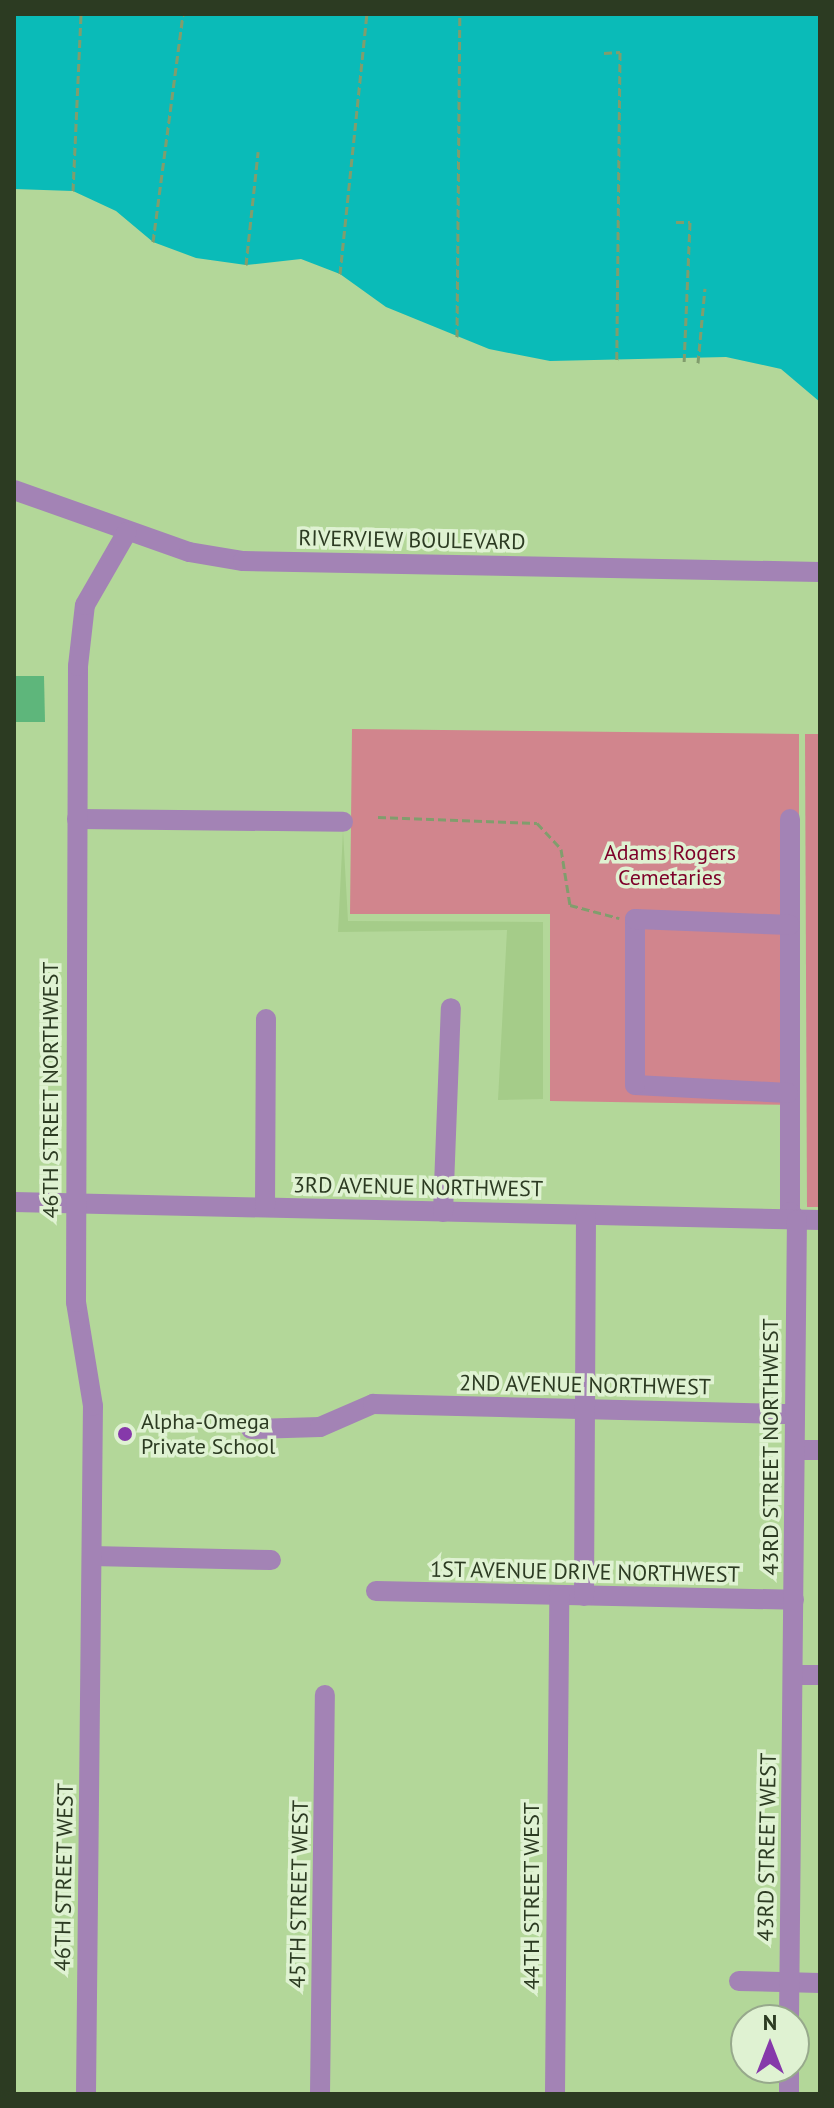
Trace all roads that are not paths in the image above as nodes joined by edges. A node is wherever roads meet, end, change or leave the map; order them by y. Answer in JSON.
{"nodes":[{"id":1,"x":14,"y":490,"type":"edge"},
{"id":2,"x":127,"y":532,"type":"junction"},
{"id":3,"x":820,"y":572,"type":"edge"},
{"id":4,"x":77,"y":819,"type":"junction"},
{"id":5,"x":790,"y":819,"type":"dead end"},
{"id":6,"x":343,"y":822,"type":"dead end"},
{"id":7,"x":790,"y":925,"type":"junction"},
{"id":8,"x":451,"y":1008,"type":"dead end"},
{"id":9,"x":266,"y":1019,"type":"dead end"},
{"id":10,"x":788,"y":1093,"type":"junction"},
{"id":11,"x":14,"y":1202,"type":"edge"},
{"id":12,"x":74,"y":1203,"type":"junction"},
{"id":13,"x":265,"y":1207,"type":"junction"},
{"id":14,"x":443,"y":1212,"type":"junction"},
{"id":15,"x":586,"y":1216,"type":"junction"},
{"id":16,"x":797,"y":1220,"type":"junction"},
{"id":17,"x":820,"y":1220,"type":"edge"},
{"id":18,"x":586,"y":1409,"type":"junction"},
{"id":19,"x":795,"y":1414,"type":"junction"},
{"id":20,"x":251,"y":1429,"type":"dead end"},
{"id":21,"x":795,"y":1450,"type":"junction"},
{"id":22,"x":820,"y":1450,"type":"edge"},
{"id":23,"x":92,"y":1556,"type":"junction"},
{"id":24,"x":271,"y":1560,"type":"dead end"},
{"id":25,"x":376,"y":1591,"type":"dead end"},
{"id":26,"x":559,"y":1595,"type":"junction"},
{"id":27,"x":584,"y":1596,"type":"junction"},
{"id":28,"x":794,"y":1600,"type":"junction"},
{"id":29,"x":90,"y":1660,"type":"joint"},
{"id":30,"x":793,"y":1675,"type":"junction"},
{"id":31,"x":820,"y":1675,"type":"edge"},
{"id":32,"x":325,"y":1695,"type":"dead end"},
{"id":33,"x":739,"y":1981,"type":"dead end"},
{"id":34,"x":789,"y":1982,"type":"junction"},
{"id":35,"x":820,"y":1983,"type":"edge"},
{"id":36,"x":789,"y":2004,"type":"edge"},
{"id":37,"x":86,"y":2094,"type":"edge"},
{"id":38,"x":320,"y":2094,"type":"edge"},
{"id":39,"x":555,"y":2094,"type":"edge"}],
"edges":[{"from":1,"to":2,"type":"street","name":"RIVERVIEW BOULEVARD"},
{"from":2,"to":3,"type":"street","name":"RIVERVIEW BOULEVARD"},
{"from":2,"to":4,"type":"street","name":"46TH STREET NORTHWEST"},
{"from":4,"to":6,"type":"street"},
{"from":4,"to":12,"type":"street","name":"46TH STREET NORTHWEST"},
{"from":5,"to":7,"type":"street","name":"43RD STREET NORTHWEST"},
{"from":7,"to":10,"type":"street","name":"43RD STREET NORTHWEST"},
{"from":7,"to":10,"type":"street"},
{"from":8,"to":14,"type":"street"},
{"from":9,"to":13,"type":"street"},
{"from":10,"to":16,"type":"street","name":"43RD STREET NORTHWEST"},
{"from":11,"to":12,"type":"street","name":"3RD AVENUE NORTHWEST"},
{"from":12,"to":13,"type":"street","name":"3RD AVENUE NORTHWEST"},
{"from":12,"to":23,"type":"street","name":"46TH STREET NORTHWEST"},
{"from":13,"to":14,"type":"street","name":"3RD AVENUE NORTHWEST"},
{"from":14,"to":15,"type":"street","name":"3RD AVENUE NORTHWEST"},
{"from":15,"to":16,"type":"street","name":"3RD AVENUE NORTHWEST"},
{"from":15,"to":18,"type":"street"},
{"from":16,"to":17,"type":"street","name":"3RD AVENUE NORTHWEST"},
{"from":16,"to":19,"type":"street","name":"43RD STREET NORTHWEST"},
{"from":18,"to":19,"type":"street","name":"2ND AVENUE NORTHWEST"},
{"from":18,"to":20,"type":"street","name":"2ND AVENUE NORTHWEST"},
{"from":18,"to":27,"type":"street"},
{"from":19,"to":21,"type":"street","name":"43RD STREET NORTHWEST"},
{"from":21,"to":22,"type":"street"},
{"from":21,"to":28,"type":"street","name":"43RD STREET NORTHWEST"},
{"from":23,"to":24,"type":"street"},
{"from":23,"to":29,"type":"street","name":"46TH STREET NORTHWEST"},
{"from":25,"to":26,"type":"street","name":"1ST AVENUE DRIVE NORTHWEST"},
{"from":26,"to":27,"type":"street","name":"1ST AVENUE DRIVE NORTHWEST"},
{"from":26,"to":39,"type":"street","name":"44TH STREET WEST"},
{"from":27,"to":28,"type":"street","name":"1ST AVENUE DRIVE NORTHWEST"},
{"from":28,"to":30,"type":"street","name":"43RD STREET NORTHWEST"},
{"from":29,"to":37,"type":"street","name":"46TH STREET WEST"},
{"from":30,"to":31,"type":"street"},
{"from":30,"to":34,"type":"street","name":"43RD STREET WEST"},
{"from":32,"to":38,"type":"street","name":"45TH STREET WEST"},
{"from":33,"to":34,"type":"street"},
{"from":34,"to":35,"type":"street"},
{"from":34,"to":36,"type":"street","name":"43RD STREET WEST"}]}
